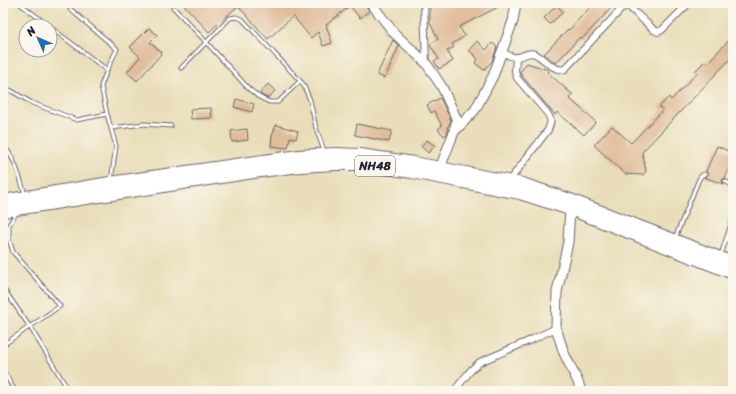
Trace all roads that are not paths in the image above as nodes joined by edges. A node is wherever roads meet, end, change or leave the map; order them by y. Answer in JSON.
{"nodes":[{"id":1,"x":19,"y":3,"type":"edge"},
{"id":2,"x":371,"y":3,"type":"edge"},
{"id":3,"x":424,"y":3,"type":"edge"},
{"id":4,"x":516,"y":3,"type":"edge"},
{"id":5,"x":690,"y":3,"type":"edge"},
{"id":6,"x":626,"y":4,"type":"edge"},
{"id":7,"x":173,"y":7,"type":"dead end"},
{"id":8,"x":70,"y":9,"type":"dead end"},
{"id":9,"x":39,"y":18,"type":"edge"},
{"id":10,"x":58,"y":33,"type":"edge"},
{"id":11,"x":206,"y":42,"type":"junction"},
{"id":12,"x":502,"y":52,"type":"junction"},
{"id":13,"x":516,"y":57,"type":"junction"},
{"id":14,"x":426,"y":63,"type":"junction"},
{"id":15,"x":181,"y":68,"type":"dead end"},
{"id":16,"x":107,"y":70,"type":"junction"},
{"id":17,"x":300,"y":81,"type":"junction"},
{"id":18,"x":3,"y":86,"type":"edge"},
{"id":19,"x":107,"y":114,"type":"junction"},
{"id":20,"x":171,"y":126,"type":"dead end"},
{"id":21,"x":111,"y":128,"type":"junction"},
{"id":22,"x":454,"y":132,"type":"junction"},
{"id":23,"x":3,"y":145,"type":"edge"},
{"id":24,"x":326,"y":155,"type":"junction"},
{"id":25,"x":440,"y":172,"type":"junction"},
{"id":26,"x":705,"y":174,"type":"dead end"},
{"id":27,"x":481,"y":181,"type":"junction"},
{"id":28,"x":509,"y":181,"type":"junction"},
{"id":29,"x":725,"y":181,"type":"dead end"},
{"id":30,"x":110,"y":183,"type":"junction"},
{"id":31,"x":733,"y":186,"type":"edge"},
{"id":32,"x":26,"y":198,"type":"junction"},
{"id":33,"x":3,"y":201,"type":"edge"},
{"id":34,"x":572,"y":205,"type":"junction"},
{"id":35,"x":19,"y":208,"type":"junction"},
{"id":36,"x":3,"y":211,"type":"edge"},
{"id":37,"x":733,"y":218,"type":"edge"},
{"id":38,"x":674,"y":240,"type":"junction"},
{"id":39,"x":718,"y":262,"type":"junction"},
{"id":40,"x":733,"y":263,"type":"edge"},
{"id":41,"x":733,"y":273,"type":"edge"},
{"id":42,"x":3,"y":288,"type":"edge"},
{"id":43,"x":30,"y":327,"type":"junction"},
{"id":44,"x":556,"y":328,"type":"junction"},
{"id":45,"x":3,"y":345,"type":"edge"},
{"id":46,"x":3,"y":370,"type":"edge"},
{"id":47,"x":15,"y":391,"type":"edge"},
{"id":48,"x":70,"y":391,"type":"edge"},
{"id":49,"x":454,"y":391,"type":"edge"},
{"id":50,"x":581,"y":391,"type":"edge"}],
"edges":[{"from":1,"to":9,"type":"lane"},
{"from":2,"to":14,"type":"street"},
{"from":3,"to":14,"type":"street"},
{"from":4,"to":12,"type":"street"},
{"from":5,"to":6,"type":"street"},
{"from":6,"to":13,"type":"street"},
{"from":7,"to":11,"type":"lane"},
{"from":8,"to":16,"type":"lane"},
{"from":10,"to":16,"type":"lane"},
{"from":11,"to":15,"type":"lane"},
{"from":11,"to":17,"type":"lane"},
{"from":11,"to":17,"type":"lane"},
{"from":12,"to":13,"type":"street"},
{"from":12,"to":22,"type":"street"},
{"from":13,"to":28,"type":"street"},
{"from":14,"to":22,"type":"street"},
{"from":16,"to":19,"type":"lane"},
{"from":17,"to":24,"type":"lane"},
{"from":18,"to":19,"type":"lane"},
{"from":19,"to":21,"type":"lane"},
{"from":20,"to":21,"type":"lane"},
{"from":21,"to":30,"type":"lane"},
{"from":22,"to":25,"type":"street"},
{"from":23,"to":32,"type":"lane"},
{"from":24,"to":25,"type":"highway","number":"NH48"},
{"from":24,"to":30,"type":"highway","number":"NH48"},
{"from":25,"to":27,"type":"highway","number":"NH48"},
{"from":25,"to":35,"type":"highway","number":"NH48"},
{"from":26,"to":38,"type":"lane"},
{"from":27,"to":28,"type":"highway","number":"NH48"},
{"from":27,"to":34,"type":"highway","number":"NH48"},
{"from":28,"to":34,"type":"highway","number":"NH48"},
{"from":29,"to":31,"type":"lane"},
{"from":30,"to":32,"type":"highway","number":"NH48"},
{"from":32,"to":33,"type":"highway","number":"NH48"},
{"from":34,"to":38,"type":"highway","number":"NH48"},
{"from":34,"to":39,"type":"highway","number":"NH48"},
{"from":34,"to":44,"type":"street"},
{"from":35,"to":36,"type":"highway","number":"NH48"},
{"from":35,"to":43,"type":"lane"},
{"from":37,"to":39,"type":"lane"},
{"from":38,"to":39,"type":"highway","number":"NH48"},
{"from":39,"to":40,"type":"highway","number":"NH48"},
{"from":39,"to":41,"type":"highway","number":"NH48"},
{"from":42,"to":43,"type":"lane"},
{"from":43,"to":45,"type":"lane"},
{"from":43,"to":48,"type":"lane"},
{"from":44,"to":49,"type":"street"},
{"from":44,"to":50,"type":"street"},
{"from":46,"to":47,"type":"lane"}]}
